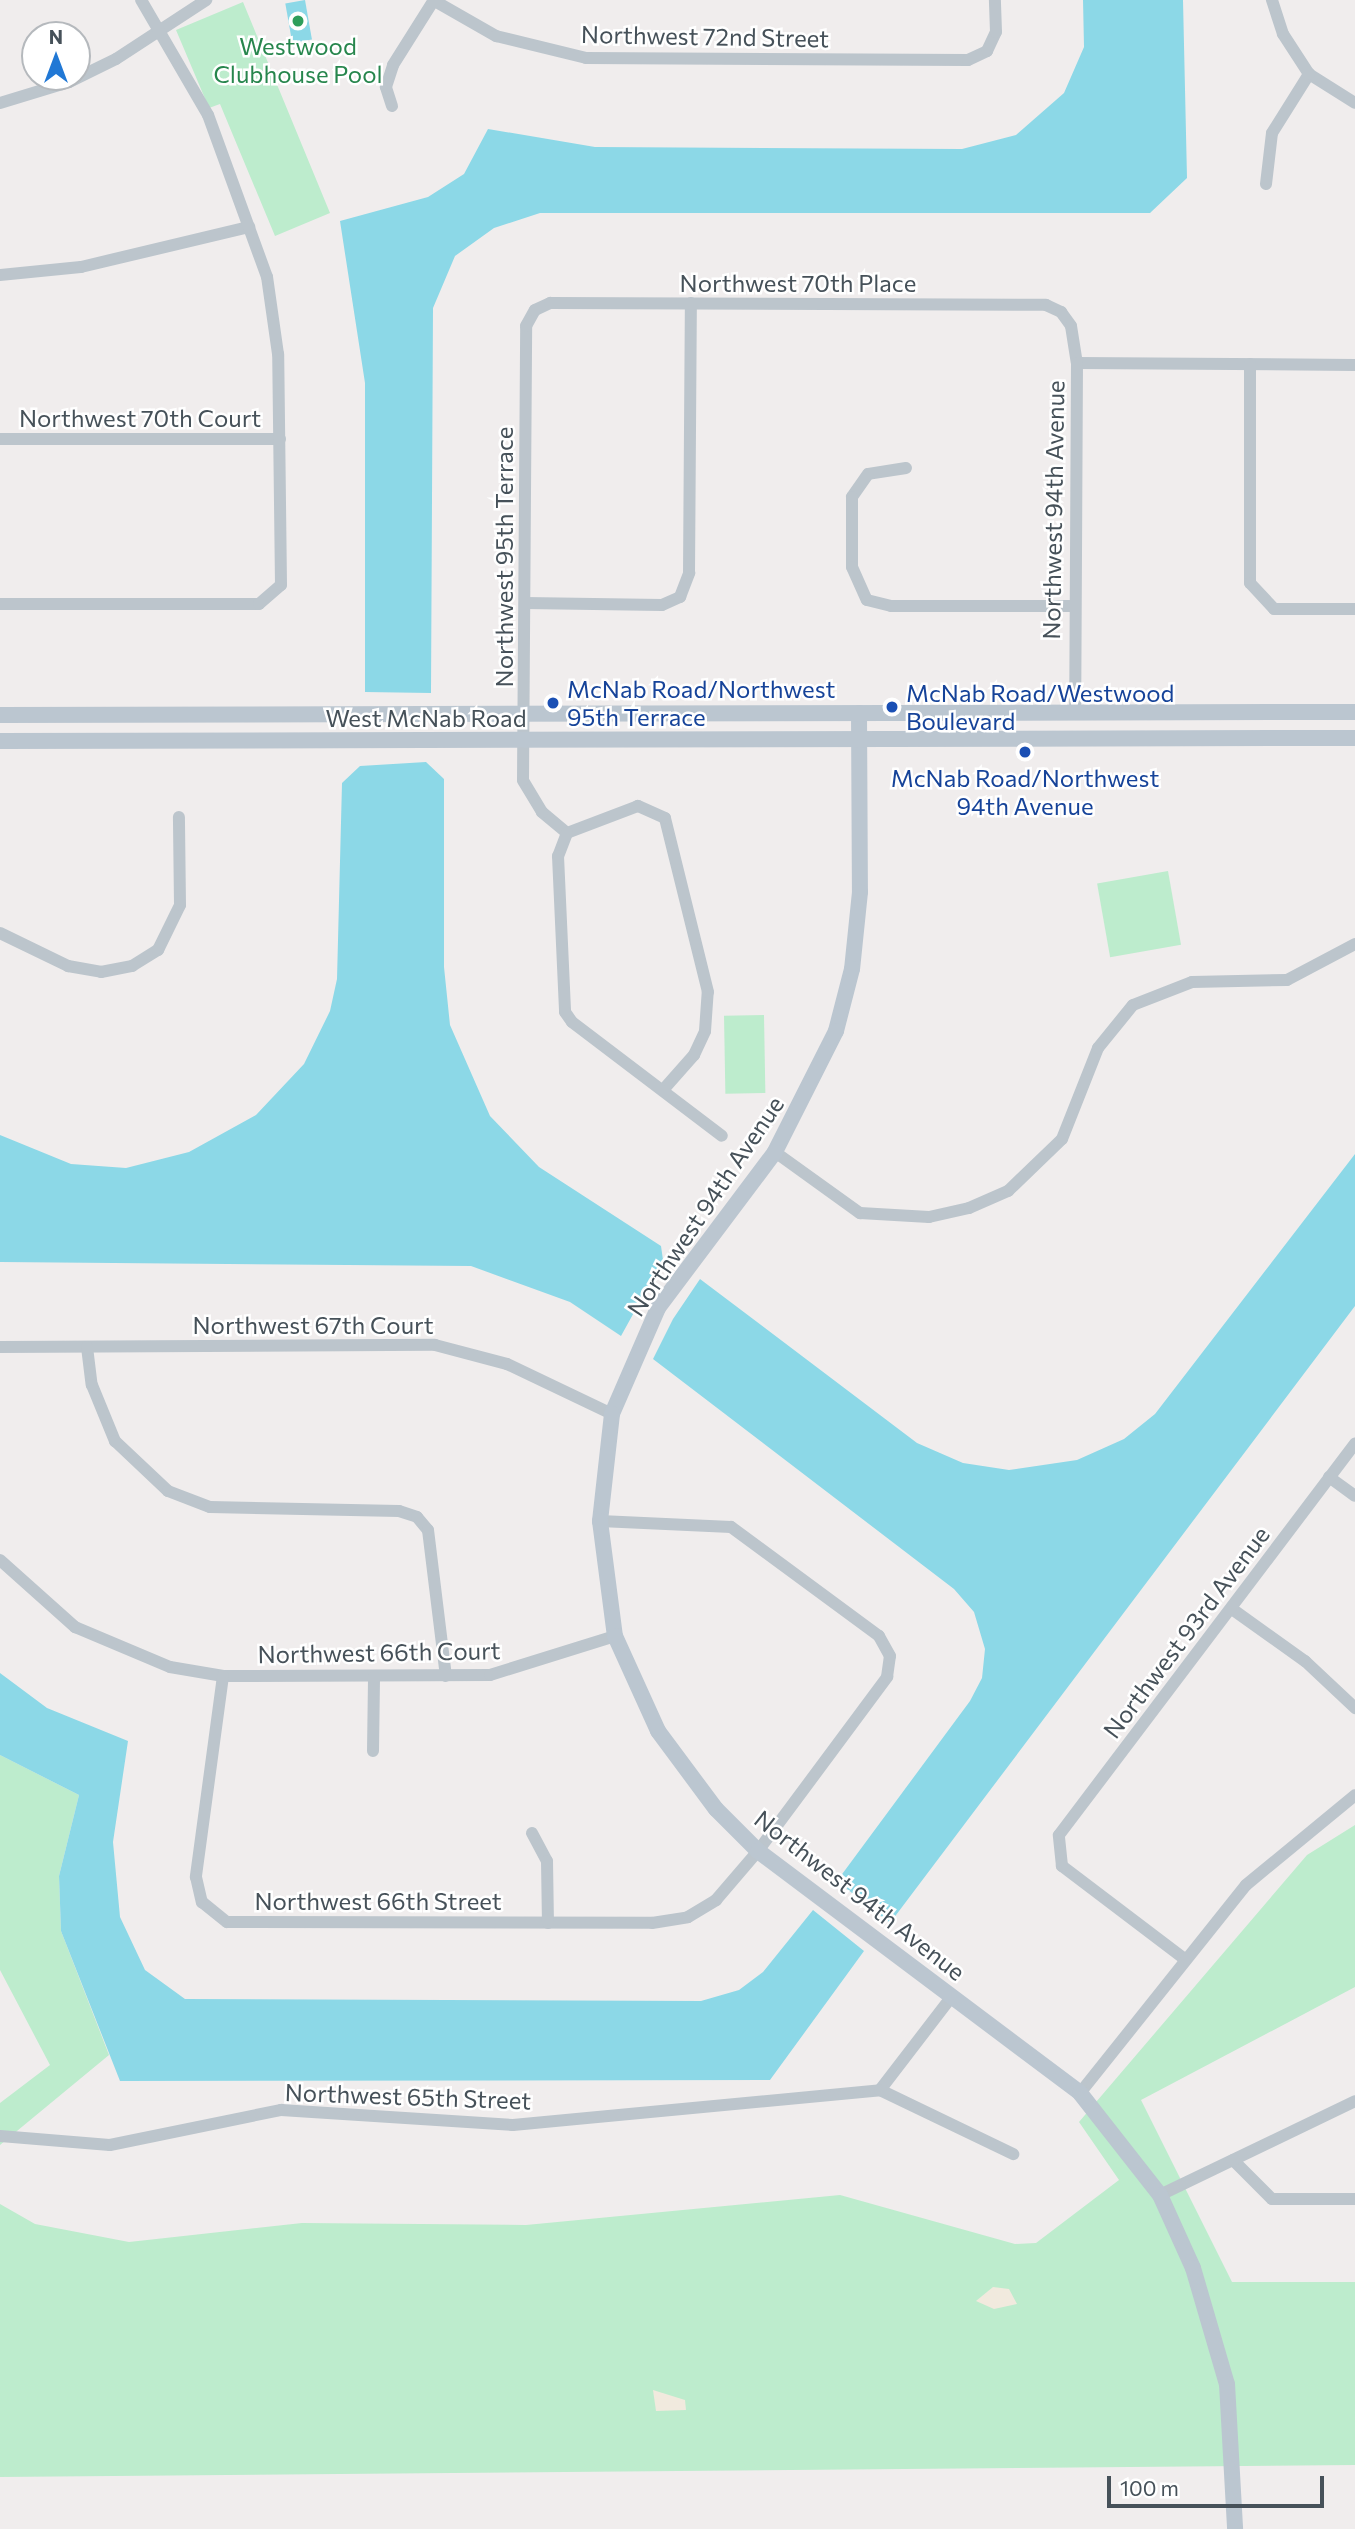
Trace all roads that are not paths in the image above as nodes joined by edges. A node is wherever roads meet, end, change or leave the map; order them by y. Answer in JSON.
{"nodes":[{"id":1,"x":141,"y":0,"type":"edge"},
{"id":2,"x":206,"y":0,"type":"edge"},
{"id":3,"x":434,"y":0,"type":"edge"},
{"id":4,"x":995,"y":0,"type":"edge"},
{"id":5,"x":1272,"y":0,"type":"edge"},
{"id":6,"x":160,"y":30,"type":"junction"},
{"id":7,"x":1309,"y":74,"type":"junction"},
{"id":8,"x":0,"y":103,"type":"edge"},
{"id":9,"x":1355,"y":103,"type":"edge"},
{"id":10,"x":392,"y":106,"type":"dead end"},
{"id":11,"x":1266,"y":184,"type":"dead end"},
{"id":12,"x":249,"y":227,"type":"junction"},
{"id":13,"x":0,"y":275,"type":"edge"},
{"id":14,"x":691,"y":303,"type":"junction"},
{"id":15,"x":535,"y":310,"type":"joint"},
{"id":16,"x":1061,"y":312,"type":"joint"},
{"id":17,"x":1077,"y":363,"type":"junction"},
{"id":18,"x":1250,"y":364,"type":"junction"},
{"id":19,"x":1355,"y":365,"type":"edge"},
{"id":20,"x":0,"y":439,"type":"edge"},
{"id":21,"x":279,"y":439,"type":"junction"},
{"id":22,"x":906,"y":468,"type":"dead end"},
{"id":23,"x":524,"y":603,"type":"junction"},
{"id":24,"x":0,"y":604,"type":"edge"},
{"id":25,"x":1074,"y":606,"type":"junction"},
{"id":26,"x":1355,"y":609,"type":"edge"},
{"id":27,"x":1076,"y":712,"type":"junction"},
{"id":28,"x":1355,"y":712,"type":"edge"},
{"id":29,"x":859,"y":713,"type":"junction"},
{"id":30,"x":524,"y":714,"type":"junction"},
{"id":31,"x":0,"y":715,"type":"edge"},
{"id":32,"x":1355,"y":737,"type":"edge"},
{"id":33,"x":860,"y":738,"type":"junction"},
{"id":34,"x":0,"y":741,"type":"edge"},
{"id":35,"x":524,"y":742,"type":"junction"},
{"id":36,"x":179,"y":817,"type":"dead end"},
{"id":37,"x":566,"y":833,"type":"junction"},
{"id":38,"x":0,"y":933,"type":"edge"},
{"id":39,"x":1355,"y":944,"type":"edge"},
{"id":40,"x":663,"y":1090,"type":"junction"},
{"id":41,"x":722,"y":1136,"type":"dead end"},
{"id":42,"x":775,"y":1152,"type":"junction"},
{"id":43,"x":0,"y":1347,"type":"edge"},
{"id":44,"x":87,"y":1347,"type":"junction"},
{"id":45,"x":612,"y":1414,"type":"junction"},
{"id":46,"x":1355,"y":1443,"type":"edge"},
{"id":47,"x":1329,"y":1477,"type":"junction"},
{"id":48,"x":1355,"y":1496,"type":"edge"},
{"id":49,"x":600,"y":1521,"type":"junction"},
{"id":50,"x":2,"y":1568,"type":"edge"},
{"id":51,"x":1232,"y":1609,"type":"junction"},
{"id":52,"x":615,"y":1636,"type":"junction"},
{"id":53,"x":223,"y":1676,"type":"junction"},
{"id":54,"x":446,"y":1676,"type":"junction"},
{"id":55,"x":374,"y":1677,"type":"junction"},
{"id":56,"x":1355,"y":1708,"type":"edge"},
{"id":57,"x":373,"y":1751,"type":"dead end"},
{"id":58,"x":1355,"y":1795,"type":"edge"},
{"id":59,"x":532,"y":1833,"type":"dead end"},
{"id":60,"x":758,"y":1852,"type":"junction"},
{"id":61,"x":548,"y":1923,"type":"junction"},
{"id":62,"x":1182,"y":1957,"type":"junction"},
{"id":63,"x":952,"y":1996,"type":"junction"},
{"id":64,"x":880,"y":2090,"type":"junction"},
{"id":65,"x":1080,"y":2093,"type":"junction"},
{"id":66,"x":1355,"y":2101,"type":"edge"},
{"id":67,"x":0,"y":2136,"type":"edge"},
{"id":68,"x":1013,"y":2154,"type":"dead end"},
{"id":69,"x":1233,"y":2160,"type":"junction"},
{"id":70,"x":1160,"y":2195,"type":"junction"},
{"id":71,"x":1355,"y":2199,"type":"edge"},
{"id":72,"x":1235,"y":2529,"type":"edge"}],
"edges":[{"from":1,"to":6,"type":"street"},
{"from":2,"to":6,"type":"street"},
{"from":3,"to":4,"type":"street","name":"Northwest 72nd Street"},
{"from":3,"to":10,"type":"street"},
{"from":5,"to":7,"type":"street"},
{"from":6,"to":8,"type":"street"},
{"from":6,"to":12,"type":"street"},
{"from":7,"to":9,"type":"street"},
{"from":7,"to":11,"type":"street"},
{"from":12,"to":13,"type":"street"},
{"from":12,"to":21,"type":"street"},
{"from":14,"to":15,"type":"street","name":"Northwest 70th Place"},
{"from":14,"to":16,"type":"street","name":"Northwest 70th Place"},
{"from":14,"to":23,"type":"street"},
{"from":15,"to":23,"type":"street","name":"Northwest 95th Terrace"},
{"from":16,"to":17,"type":"street","name":"Northwest 94th Avenue"},
{"from":17,"to":18,"type":"street"},
{"from":17,"to":25,"type":"street","name":"Northwest 94th Avenue"},
{"from":18,"to":19,"type":"street"},
{"from":18,"to":26,"type":"street"},
{"from":20,"to":21,"type":"street","name":"Northwest 70th Court"},
{"from":21,"to":24,"type":"street"},
{"from":22,"to":25,"type":"street"},
{"from":23,"to":30,"type":"street","name":"Northwest 95th Terrace"},
{"from":25,"to":27,"type":"street","name":"Northwest 94th Avenue"},
{"from":27,"to":28,"type":"main road","name":"West McNab Road"},
{"from":27,"to":29,"type":"main road","name":"West McNab Road"},
{"from":29,"to":30,"type":"main road","name":"West McNab Road"},
{"from":29,"to":33,"type":"main road","name":"Northwest 94th Avenue"},
{"from":30,"to":31,"type":"main road","name":"West McNab Road"},
{"from":30,"to":35,"type":"street","name":"Northwest 95th Terrace"},
{"from":32,"to":33,"type":"main road","name":"West McNab Road"},
{"from":33,"to":35,"type":"main road","name":"West McNab Road"},
{"from":33,"to":42,"type":"main road","name":"Northwest 94th Avenue"},
{"from":34,"to":35,"type":"main road","name":"West McNab Road"},
{"from":35,"to":37,"type":"street","name":"Northwest 95th Terrace"},
{"from":36,"to":38,"type":"street"},
{"from":37,"to":40,"type":"street"},
{"from":37,"to":40,"type":"street"},
{"from":39,"to":42,"type":"street"},
{"from":40,"to":41,"type":"street"},
{"from":42,"to":45,"type":"main road","name":"Northwest 94th Avenue"},
{"from":43,"to":44,"type":"street","name":"Northwest 67th Court"},
{"from":44,"to":45,"type":"street","name":"Northwest 67th Court"},
{"from":44,"to":54,"type":"street"},
{"from":45,"to":49,"type":"main road","name":"Northwest 94th Avenue"},
{"from":46,"to":47,"type":"street","name":"Northwest 93rd Avenue"},
{"from":47,"to":48,"type":"street"},
{"from":47,"to":51,"type":"street","name":"Northwest 93rd Avenue"},
{"from":49,"to":52,"type":"main road","name":"Northwest 94th Avenue"},
{"from":49,"to":60,"type":"street","name":"Northwest 66th Street"},
{"from":50,"to":53,"type":"street","name":"Northwest 66th Court"},
{"from":51,"to":56,"type":"street"},
{"from":51,"to":62,"type":"street","name":"Northwest 93rd Avenue"},
{"from":52,"to":54,"type":"street","name":"Northwest 66th Court"},
{"from":52,"to":60,"type":"main road","name":"Northwest 94th Avenue"},
{"from":53,"to":55,"type":"street","name":"Northwest 66th Court"},
{"from":53,"to":61,"type":"street","name":"Northwest 66th Street"},
{"from":54,"to":55,"type":"street","name":"Northwest 66th Court"},
{"from":55,"to":57,"type":"street"},
{"from":58,"to":62,"type":"street"},
{"from":59,"to":61,"type":"street"},
{"from":60,"to":61,"type":"street","name":"Northwest 66th Street"},
{"from":60,"to":63,"type":"main road","name":"Northwest 94th Avenue"},
{"from":62,"to":65,"type":"street"},
{"from":63,"to":64,"type":"street"},
{"from":63,"to":65,"type":"main road","name":"Northwest 94th Avenue"},
{"from":64,"to":67,"type":"street","name":"Northwest 65th Street"},
{"from":64,"to":68,"type":"street"},
{"from":65,"to":70,"type":"main road","name":"Northwest 94th Avenue"},
{"from":66,"to":69,"type":"street"},
{"from":69,"to":70,"type":"street"},
{"from":69,"to":71,"type":"street"},
{"from":70,"to":72,"type":"main road","name":"Northwest 94th Avenue"}]}
